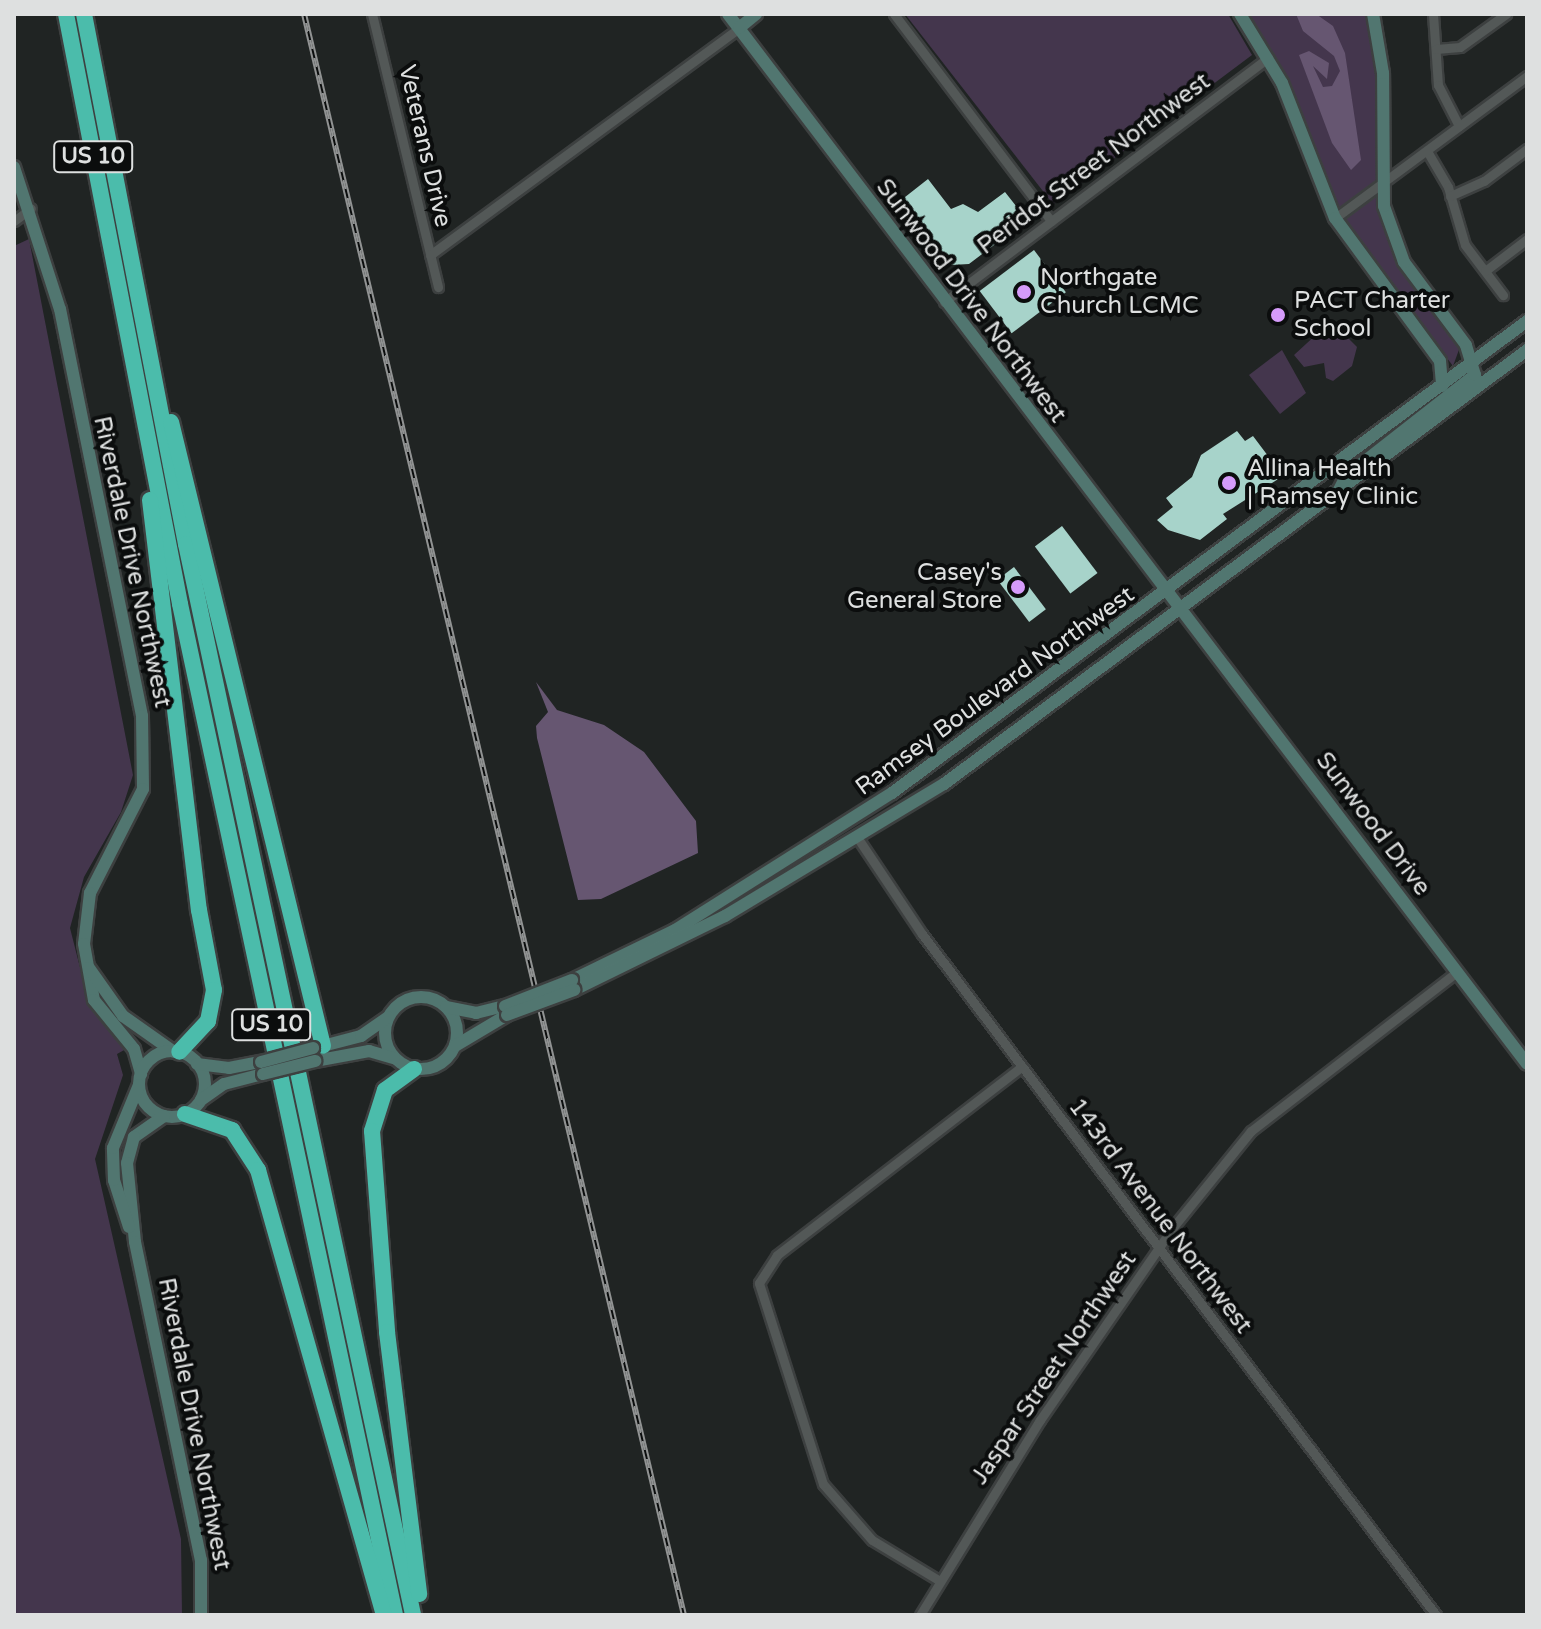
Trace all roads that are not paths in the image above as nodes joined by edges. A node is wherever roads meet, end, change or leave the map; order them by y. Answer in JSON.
{"nodes":[{"id":1,"x":66,"y":14,"type":"edge"},
{"id":2,"x":84,"y":14,"type":"edge"},
{"id":3,"x":372,"y":14,"type":"edge"},
{"id":4,"x":728,"y":14,"type":"edge"},
{"id":5,"x":756,"y":14,"type":"edge"},
{"id":6,"x":894,"y":14,"type":"edge"},
{"id":7,"x":1240,"y":14,"type":"edge"},
{"id":8,"x":1373,"y":14,"type":"edge"},
{"id":9,"x":1433,"y":14,"type":"edge"},
{"id":10,"x":1506,"y":14,"type":"edge"},
{"id":11,"x":739,"y":28,"type":"junction"},
{"id":12,"x":1436,"y":49,"type":"junction"},
{"id":13,"x":1268,"y":58,"type":"junction"},
{"id":14,"x":1527,"y":76,"type":"edge"},
{"id":15,"x":1459,"y":126,"type":"junction"},
{"id":16,"x":1527,"y":149,"type":"edge"},
{"id":17,"x":1427,"y":151,"type":"junction"},
{"id":18,"x":14,"y":167,"type":"edge"},
{"id":19,"x":1385,"y":182,"type":"junction"},
{"id":20,"x":1450,"y":196,"type":"junction"},
{"id":21,"x":31,"y":208,"type":"junction"},
{"id":22,"x":1335,"y":218,"type":"junction"},
{"id":23,"x":14,"y":221,"type":"edge"},
{"id":24,"x":1051,"y":221,"type":"junction"},
{"id":25,"x":1527,"y":239,"type":"edge"},
{"id":26,"x":430,"y":255,"type":"junction"},
{"id":27,"x":1485,"y":271,"type":"junction"},
{"id":28,"x":438,"y":287,"type":"dead end"},
{"id":29,"x":1503,"y":295,"type":"dead end"},
{"id":30,"x":944,"y":302,"type":"junction"},
{"id":31,"x":1527,"y":321,"type":"edge"},
{"id":32,"x":146,"y":339,"type":"junction"},
{"id":33,"x":1527,"y":350,"type":"edge"},
{"id":34,"x":1474,"y":361,"type":"junction"},
{"id":35,"x":1442,"y":386,"type":"junction"},
{"id":36,"x":146,"y":435,"type":"junction"},
{"id":37,"x":1338,"y":493,"type":"junction"},
{"id":38,"x":1168,"y":593,"type":"junction"},
{"id":39,"x":1182,"y":612,"type":"junction"},
{"id":40,"x":857,"y":837,"type":"junction"},
{"id":41,"x":86,"y":962,"type":"junction"},
{"id":42,"x":1457,"y":972,"type":"junction"},
{"id":43,"x":573,"y":985,"type":"junction"},
{"id":44,"x":445,"y":1006,"type":"junction"},
{"id":45,"x":506,"y":1010,"type":"junction"},
{"id":46,"x":388,"y":1017,"type":"junction"},
{"id":47,"x":455,"y":1046,"type":"junction"},
{"id":48,"x":177,"y":1052,"type":"junction"},
{"id":49,"x":317,"y":1052,"type":"junction"},
{"id":50,"x":394,"y":1058,"type":"junction"},
{"id":51,"x":197,"y":1064,"type":"junction"},
{"id":52,"x":1527,"y":1064,"type":"edge"},
{"id":53,"x":1022,"y":1066,"type":"junction"},
{"id":54,"x":262,"y":1068,"type":"junction"},
{"id":55,"x":414,"y":1069,"type":"junction"},
{"id":56,"x":140,"y":1080,"type":"junction"},
{"id":57,"x":201,"y":1100,"type":"junction"},
{"id":58,"x":185,"y":1114,"type":"junction"},
{"id":59,"x":164,"y":1116,"type":"junction"},
{"id":60,"x":135,"y":1242,"type":"junction"},
{"id":61,"x":1159,"y":1248,"type":"junction"},
{"id":62,"x":940,"y":1581,"type":"junction"},
{"id":63,"x":201,"y":1615,"type":"edge"},
{"id":64,"x":384,"y":1615,"type":"edge"},
{"id":65,"x":395,"y":1615,"type":"edge"},
{"id":66,"x":413,"y":1615,"type":"edge"},
{"id":67,"x":421,"y":1615,"type":"edge"},
{"id":68,"x":920,"y":1615,"type":"edge"},
{"id":69,"x":1436,"y":1615,"type":"edge"}],
"edges":[{"from":1,"to":36,"type":"highway","number":"US 10"},
{"from":2,"to":32,"type":"highway","number":"US 10"},
{"from":3,"to":26,"type":"street","name":"Veterans Drive"},
{"from":4,"to":11,"type":"street","name":"Sunwood Drive Northwest"},
{"from":5,"to":11,"type":"street"},
{"from":6,"to":24,"type":"street"},
{"from":7,"to":13,"type":"street"},
{"from":8,"to":19,"type":"street"},
{"from":9,"to":12,"type":"street"},
{"from":10,"to":12,"type":"street"},
{"from":11,"to":26,"type":"street"},
{"from":11,"to":30,"type":"street","name":"Sunwood Drive Northwest"},
{"from":12,"to":15,"type":"street"},
{"from":13,"to":22,"type":"street"},
{"from":13,"to":24,"type":"street","name":"Peridot Street Northwest"},
{"from":14,"to":15,"type":"street"},
{"from":15,"to":17,"type":"street"},
{"from":16,"to":20,"type":"street"},
{"from":17,"to":19,"type":"street"},
{"from":17,"to":20,"type":"street"},
{"from":18,"to":21,"type":"street","name":"Riverdale Drive Northwest"},
{"from":19,"to":22,"type":"street"},
{"from":19,"to":34,"type":"street"},
{"from":20,"to":27,"type":"street"},
{"from":21,"to":23,"type":"street"},
{"from":21,"to":41,"type":"street","name":"Riverdale Drive Northwest"},
{"from":22,"to":35,"type":"street"},
{"from":24,"to":30,"type":"street","name":"Peridot Street Northwest"},
{"from":25,"to":27,"type":"street"},
{"from":26,"to":28,"type":"street","name":"Veterans Drive"},
{"from":27,"to":29,"type":"street"},
{"from":30,"to":38,"type":"street","name":"Sunwood Drive Northwest"},
{"from":31,"to":34,"type":"street","name":"Ramsey Boulevard Northwest"},
{"from":32,"to":49,"type":"highway"},
{"from":32,"to":66,"type":"highway","number":"US 10"},
{"from":33,"to":37,"type":"street","name":"Ramsey Boulevard Northwest"},
{"from":34,"to":35,"type":"street","name":"Ramsey Boulevard Northwest"},
{"from":34,"to":37,"type":"street"},
{"from":35,"to":38,"type":"street","name":"Ramsey Boulevard Northwest"},
{"from":36,"to":48,"type":"highway"},
{"from":36,"to":65,"type":"highway","number":"US 10"},
{"from":37,"to":39,"type":"street","name":"Ramsey Boulevard Northwest"},
{"from":38,"to":39,"type":"street","name":"Sunwood Drive Northwest"},
{"from":38,"to":43,"type":"street","name":"Ramsey Boulevard Northwest"},
{"from":39,"to":40,"type":"street","name":"Ramsey Boulevard Northwest"},
{"from":39,"to":42,"type":"street","name":"Sunwood Drive"},
{"from":40,"to":43,"type":"street","name":"Ramsey Boulevard Northwest"},
{"from":40,"to":53,"type":"street","name":"143rd Avenue Northwest"},
{"from":41,"to":48,"type":"street"},
{"from":41,"to":56,"type":"street","name":"Riverdale Drive Northwest"},
{"from":42,"to":52,"type":"street","name":"Sunwood Drive"},
{"from":42,"to":61,"type":"street","name":"Jaspar Street Northwest"},
{"from":43,"to":45,"type":"street","name":"Ramsey Boulevard Northwest","bridge":true},
{"from":44,"to":45,"type":"street","name":"Ramsey Boulevard Northwest"},
{"from":44,"to":46,"type":"street"},
{"from":44,"to":47,"type":"street"},
{"from":45,"to":47,"type":"street","name":"Ramsey Boulevard Northwest"},
{"from":46,"to":49,"type":"street"},
{"from":46,"to":50,"type":"street"},
{"from":47,"to":55,"type":"street"},
{"from":48,"to":51,"type":"street"},
{"from":48,"to":56,"type":"street"},
{"from":49,"to":50,"type":"street"},
{"from":49,"to":54,"type":"street","bridge":true},
{"from":50,"to":55,"type":"street"},
{"from":51,"to":54,"type":"street"},
{"from":51,"to":57,"type":"street"},
{"from":53,"to":61,"type":"street","name":"143rd Avenue Northwest"},
{"from":53,"to":62,"type":"street"},
{"from":54,"to":57,"type":"street"},
{"from":55,"to":67,"type":"highway"},
{"from":56,"to":59,"type":"street"},
{"from":56,"to":60,"type":"street","name":"Riverdale Drive Northwest"},
{"from":57,"to":58,"type":"street"},
{"from":58,"to":59,"type":"street"},
{"from":58,"to":64,"type":"highway"},
{"from":59,"to":60,"type":"street","name":"Riverdale Drive Northwest"},
{"from":60,"to":63,"type":"street","name":"Riverdale Drive Northwest"},
{"from":61,"to":62,"type":"street","name":"Jaspar Street Northwest"},
{"from":61,"to":69,"type":"street","name":"143rd Avenue Northwest"},
{"from":62,"to":68,"type":"street","name":"Jaspar Street Northwest"}]}
